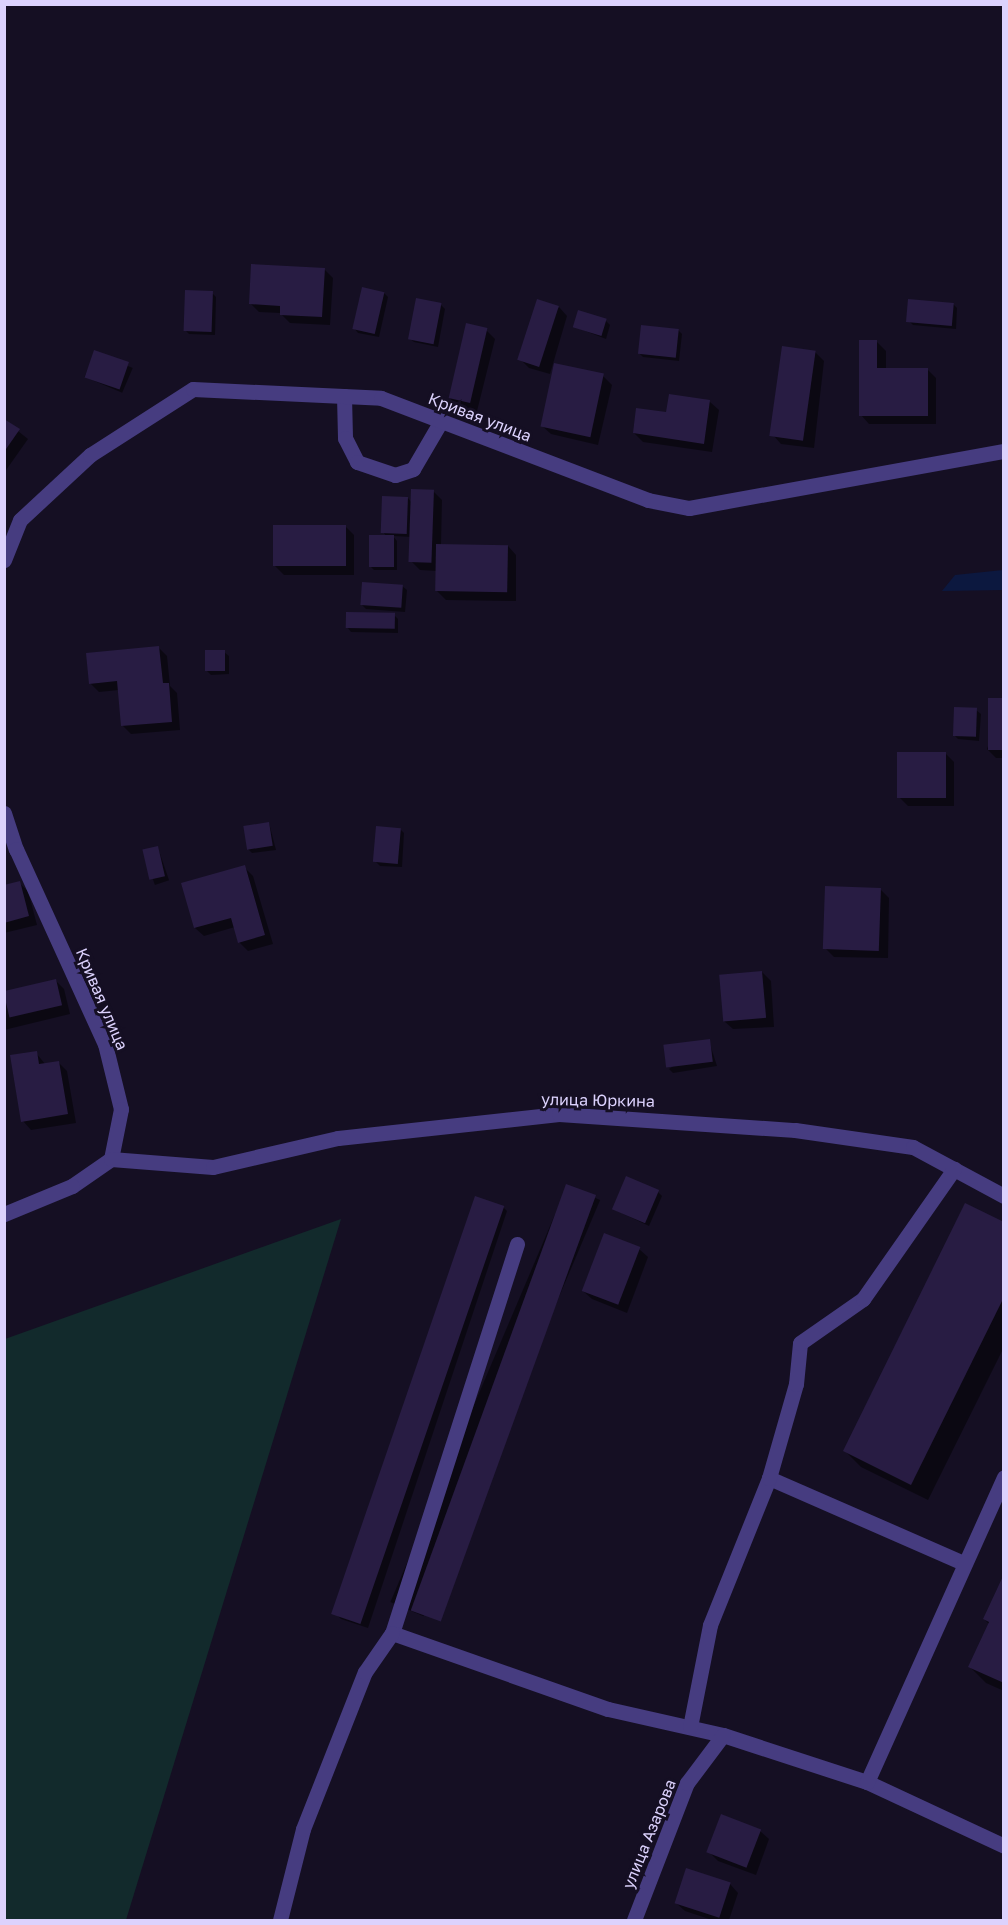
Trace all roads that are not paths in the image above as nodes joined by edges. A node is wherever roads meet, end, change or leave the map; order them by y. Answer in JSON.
{"nodes":[{"id":1,"x":344,"y":396,"type":"junction"},
{"id":2,"x":441,"y":421,"type":"junction"},
{"id":3,"x":1004,"y":451,"type":"edge"},
{"id":4,"x":4,"y":560,"type":"edge"},
{"id":5,"x":4,"y":813,"type":"edge"},
{"id":6,"x":111,"y":1158,"type":"junction"},
{"id":7,"x":954,"y":1169,"type":"junction"},
{"id":8,"x":1004,"y":1196,"type":"edge"},
{"id":9,"x":4,"y":1214,"type":"edge"},
{"id":10,"x":517,"y":1244,"type":"dead end"},
{"id":11,"x":1004,"y":1477,"type":"edge"},
{"id":12,"x":769,"y":1478,"type":"junction"},
{"id":13,"x":964,"y":1563,"type":"junction"},
{"id":14,"x":392,"y":1633,"type":"junction"},
{"id":15,"x":690,"y":1727,"type":"junction"},
{"id":16,"x":723,"y":1735,"type":"junction"},
{"id":17,"x":867,"y":1782,"type":"junction"},
{"id":18,"x":1004,"y":1846,"type":"edge"},
{"id":19,"x":279,"y":1920,"type":"edge"},
{"id":20,"x":634,"y":1920,"type":"edge"}],
"edges":[{"from":1,"to":2,"type":"street","name":"Кривая улица"},
{"from":1,"to":2,"type":"street"},
{"from":1,"to":4,"type":"street","name":"Кривая улица"},
{"from":2,"to":3,"type":"street","name":"Кривая улица"},
{"from":5,"to":6,"type":"street","name":"Кривая улица"},
{"from":6,"to":7,"type":"street","name":"улица Юркина"},
{"from":6,"to":9,"type":"street"},
{"from":7,"to":8,"type":"street","name":"улица Юркина"},
{"from":7,"to":12,"type":"street"},
{"from":10,"to":14,"type":"street"},
{"from":11,"to":13,"type":"street"},
{"from":12,"to":13,"type":"street"},
{"from":12,"to":15,"type":"street"},
{"from":13,"to":17,"type":"street"},
{"from":14,"to":15,"type":"street"},
{"from":14,"to":19,"type":"street"},
{"from":15,"to":16,"type":"street"},
{"from":16,"to":17,"type":"street"},
{"from":16,"to":20,"type":"street","name":"улица Азарова"},
{"from":17,"to":18,"type":"street"}]}
